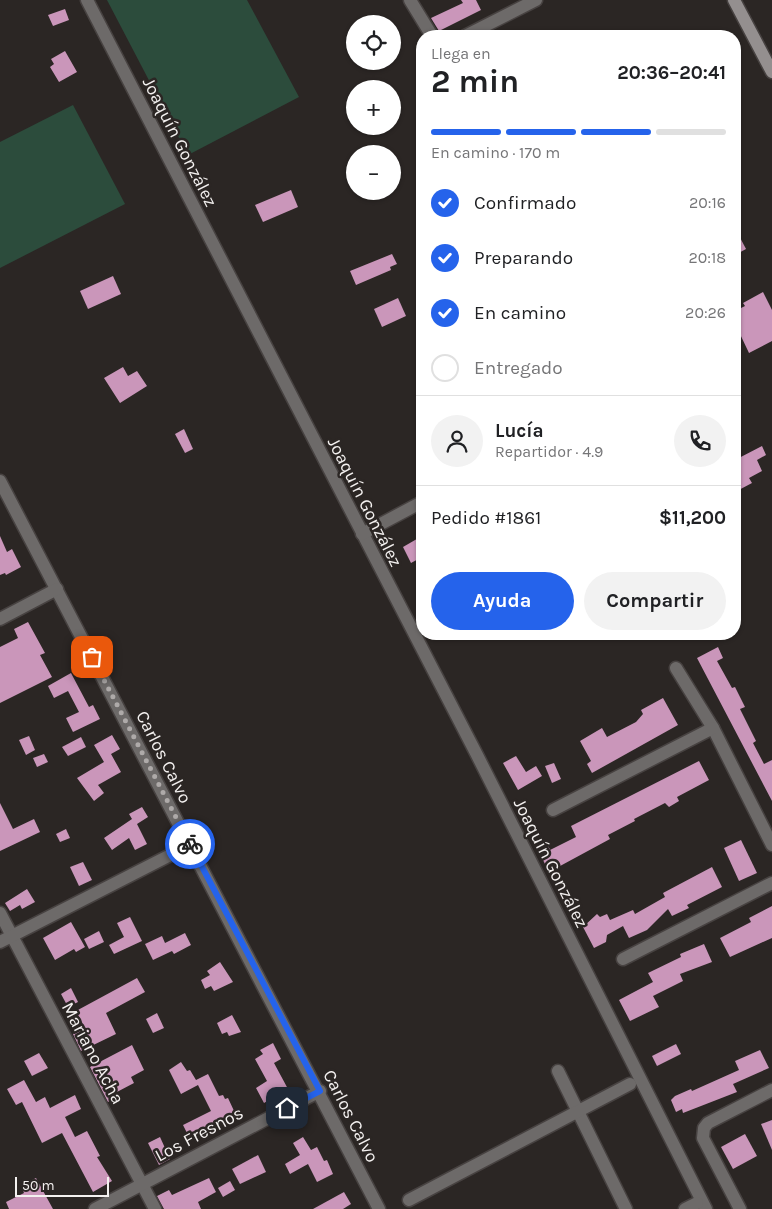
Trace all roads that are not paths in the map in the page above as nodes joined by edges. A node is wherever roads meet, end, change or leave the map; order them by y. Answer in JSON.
{"nodes":[{"id":1,"x":87,"y":0,"type":"edge"},
{"id":2,"x":410,"y":0,"type":"edge"},
{"id":3,"x":536,"y":0,"type":"edge"},
{"id":4,"x":734,"y":0,"type":"edge"},
{"id":5,"x":428,"y":30,"type":"edge"},
{"id":6,"x":477,"y":30,"type":"edge"},
{"id":7,"x":772,"y":72,"type":"edge"},
{"id":8,"x":0,"y":481,"type":"edge"},
{"id":9,"x":416,"y":505,"type":"edge"},
{"id":10,"x":362,"y":534,"type":"junction"},
{"id":11,"x":57,"y":589,"type":"junction"},
{"id":12,"x":0,"y":619,"type":"edge"},
{"id":13,"x":416,"y":638,"type":"edge"},
{"id":14,"x":417,"y":640,"type":"edge"},
{"id":15,"x":676,"y":668,"type":"dead end"},
{"id":16,"x":713,"y":728,"type":"junction"},
{"id":17,"x":553,"y":810,"type":"dead end"},
{"id":18,"x":190,"y":845,"type":"junction"},
{"id":19,"x":772,"y":845,"type":"edge"},
{"id":20,"x":772,"y":884,"type":"edge"},
{"id":21,"x":0,"y":913,"type":"edge"},
{"id":22,"x":12,"y":936,"type":"junction"},
{"id":23,"x":0,"y":942,"type":"edge"},
{"id":24,"x":623,"y":959,"type":"dead end"},
{"id":25,"x":558,"y":1071,"type":"dead end"},
{"id":26,"x":630,"y":1084,"type":"dead end"},
{"id":27,"x":772,"y":1090,"type":"edge"},
{"id":28,"x":320,"y":1091,"type":"junction"},
{"id":29,"x":577,"y":1111,"type":"junction"},
{"id":30,"x":142,"y":1184,"type":"junction"},
{"id":31,"x":409,"y":1200,"type":"dead end"},
{"id":32,"x":701,"y":1206,"type":"edge"},
{"id":33,"x":95,"y":1209,"type":"edge"},
{"id":34,"x":155,"y":1209,"type":"edge"},
{"id":35,"x":379,"y":1209,"type":"edge"},
{"id":36,"x":626,"y":1209,"type":"edge"},
{"id":37,"x":685,"y":1209,"type":"edge"},
{"id":38,"x":740,"y":1209,"type":"edge"}],
"edges":[{"from":1,"to":10,"type":"street","name":"Joaquín González"},
{"from":2,"to":5,"type":"street"},
{"from":3,"to":6,"type":"street"},
{"from":4,"to":7,"type":"street"},
{"from":8,"to":11,"type":"street","name":"Carlos Calvo"},
{"from":9,"to":10,"type":"street"},
{"from":10,"to":13,"type":"street","name":"Joaquín González"},
{"from":11,"to":12,"type":"street"},
{"from":11,"to":18,"type":"street","name":"Carlos Calvo"},
{"from":14,"to":32,"type":"street","name":"Joaquín González"},
{"from":15,"to":16,"type":"street"},
{"from":16,"to":17,"type":"street"},
{"from":16,"to":19,"type":"street"},
{"from":18,"to":22,"type":"street"},
{"from":18,"to":28,"type":"street","name":"Carlos Calvo"},
{"from":20,"to":24,"type":"street"},
{"from":21,"to":22,"type":"street","name":"Mariano Acha"},
{"from":22,"to":23,"type":"street"},
{"from":22,"to":30,"type":"street","name":"Mariano Acha"},
{"from":25,"to":29,"type":"street"},
{"from":26,"to":29,"type":"street"},
{"from":27,"to":38,"type":"street"},
{"from":28,"to":30,"type":"street","name":"Los Fresnos"},
{"from":28,"to":35,"type":"street","name":"Carlos Calvo"},
{"from":29,"to":31,"type":"street"},
{"from":29,"to":36,"type":"street"},
{"from":30,"to":33,"type":"street","name":"Los Fresnos"},
{"from":30,"to":34,"type":"street","name":"Mariano Acha"},
{"from":32,"to":37,"type":"street"}]}
